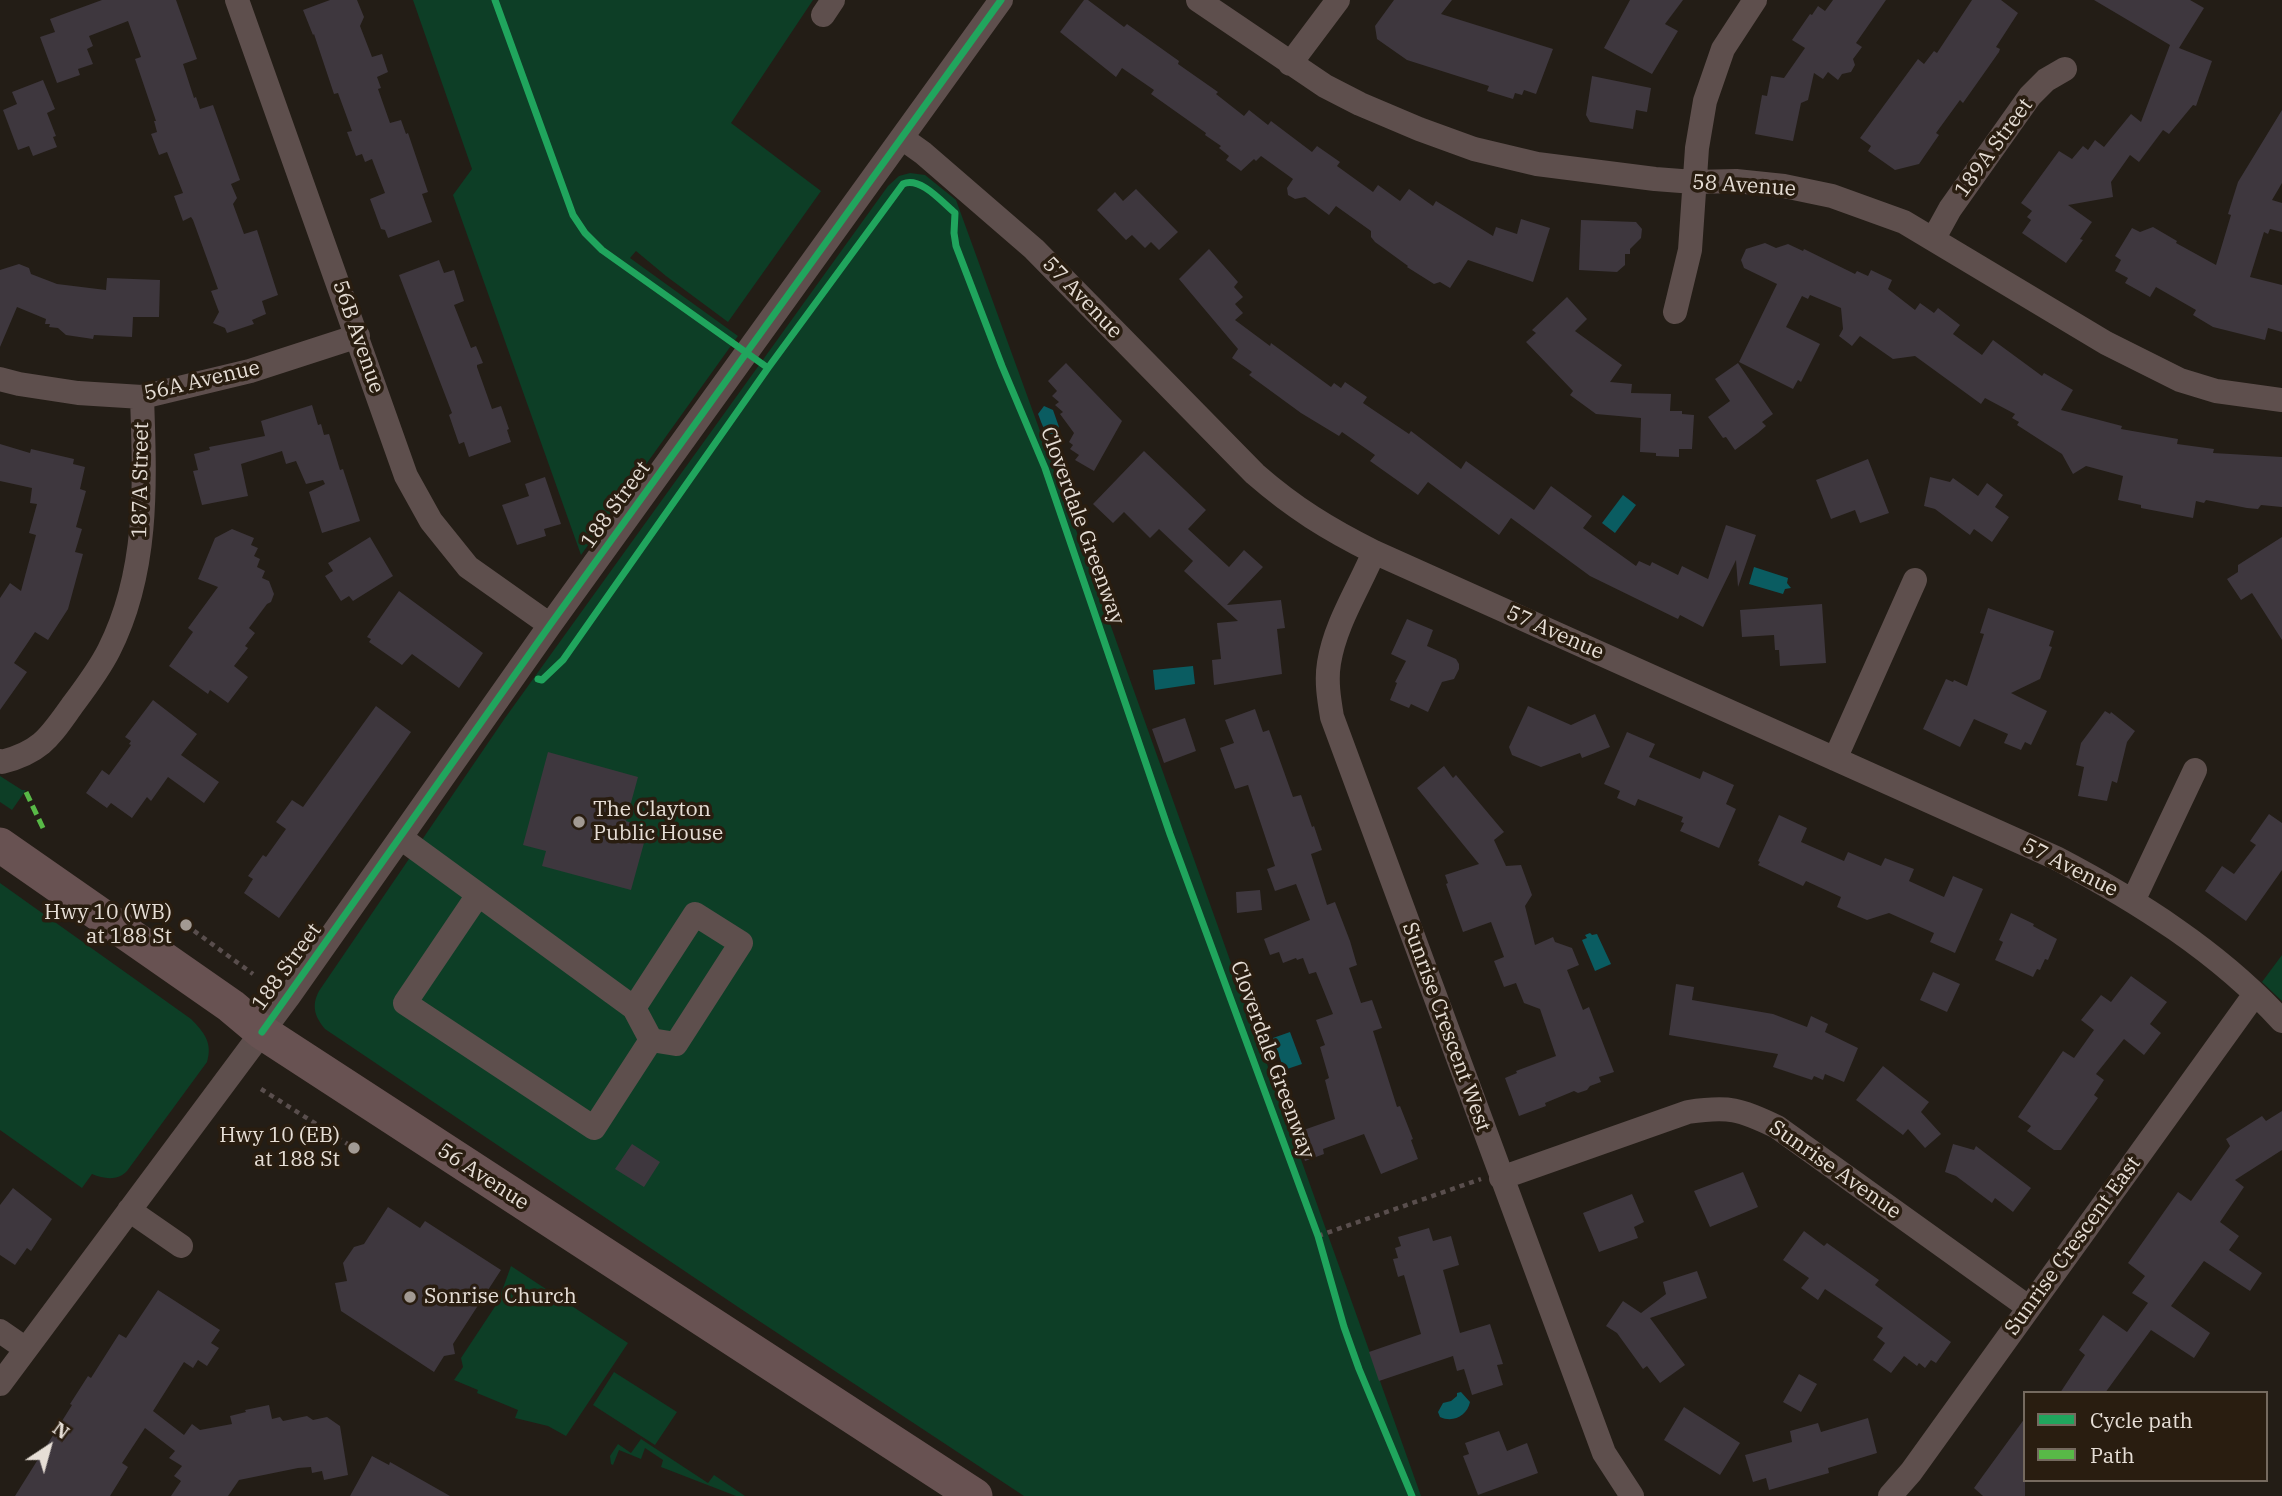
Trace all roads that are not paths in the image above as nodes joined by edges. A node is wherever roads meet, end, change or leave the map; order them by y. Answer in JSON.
{"nodes":[{"id":1,"x":237,"y":0,"type":"edge"},
{"id":2,"x":1001,"y":0,"type":"edge"},
{"id":3,"x":1198,"y":0,"type":"edge"},
{"id":4,"x":1338,"y":0,"type":"edge"},
{"id":5,"x":1755,"y":0,"type":"edge"},
{"id":6,"x":1290,"y":64,"type":"junction"},
{"id":7,"x":2065,"y":69,"type":"dead end"},
{"id":8,"x":902,"y":138,"type":"junction"},
{"id":9,"x":1694,"y":182,"type":"junction"},
{"id":10,"x":1934,"y":238,"type":"junction"},
{"id":11,"x":1675,"y":312,"type":"dead end"},
{"id":12,"x":358,"y":336,"type":"junction"},
{"id":13,"x":0,"y":379,"type":"edge"},
{"id":14,"x":142,"y":397,"type":"junction"},
{"id":15,"x":2282,"y":400,"type":"edge"},
{"id":16,"x":1374,"y":552,"type":"junction"},
{"id":17,"x":1915,"y":580,"type":"dead end"},
{"id":18,"x":551,"y":625,"type":"junction"},
{"id":19,"x":1835,"y":759,"type":"junction"},
{"id":20,"x":1,"y":761,"type":"edge"},
{"id":21,"x":2195,"y":770,"type":"dead end"},
{"id":22,"x":401,"y":838,"type":"junction"},
{"id":23,"x":0,"y":845,"type":"edge"},
{"id":24,"x":478,"y":895,"type":"junction"},
{"id":25,"x":2133,"y":901,"type":"junction"},
{"id":26,"x":2255,"y":994,"type":"junction"},
{"id":27,"x":634,"y":1009,"type":"junction"},
{"id":28,"x":2282,"y":1021,"type":"edge"},
{"id":29,"x":262,"y":1032,"type":"junction"},
{"id":30,"x":651,"y":1041,"type":"junction"},
{"id":31,"x":1491,"y":1178,"type":"junction"},
{"id":32,"x":129,"y":1210,"type":"junction"},
{"id":33,"x":181,"y":1246,"type":"dead end"},
{"id":34,"x":2028,"y":1307,"type":"junction"},
{"id":35,"x":0,"y":1331,"type":"edge"},
{"id":36,"x":26,"y":1349,"type":"junction"},
{"id":37,"x":0,"y":1384,"type":"edge"},
{"id":38,"x":975,"y":1496,"type":"edge"},
{"id":39,"x":1632,"y":1496,"type":"edge"},
{"id":40,"x":1890,"y":1496,"type":"edge"}],
"edges":[{"from":1,"to":12,"type":"street","name":"56B Avenue"},
{"from":2,"to":8,"type":"street","name":"188 Street"},
{"from":3,"to":6,"type":"street","name":"58 Avenue"},
{"from":4,"to":6,"type":"street"},
{"from":5,"to":9,"type":"street"},
{"from":6,"to":9,"type":"street","name":"58 Avenue"},
{"from":7,"to":10,"type":"street","name":"189A Street"},
{"from":8,"to":16,"type":"street","name":"57 Avenue"},
{"from":8,"to":18,"type":"street","name":"188 Street"},
{"from":9,"to":10,"type":"street","name":"58 Avenue"},
{"from":9,"to":11,"type":"street"},
{"from":10,"to":15,"type":"street","name":"58 Avenue"},
{"from":12,"to":14,"type":"street","name":"56A Avenue"},
{"from":12,"to":18,"type":"street","name":"56B Avenue"},
{"from":13,"to":14,"type":"street","name":"56A Avenue"},
{"from":14,"to":20,"type":"street","name":"187A Street"},
{"from":16,"to":19,"type":"street","name":"57 Avenue"},
{"from":16,"to":31,"type":"street","name":"Sunrise Crescent West"},
{"from":17,"to":19,"type":"street"},
{"from":18,"to":22,"type":"street","name":"188 Street"},
{"from":19,"to":25,"type":"street","name":"57 Avenue"},
{"from":21,"to":25,"type":"street"},
{"from":22,"to":24,"type":"street"},
{"from":22,"to":29,"type":"street","name":"188 Street"},
{"from":23,"to":29,"type":"highway","name":"56 Avenue"},
{"from":24,"to":27,"type":"street"},
{"from":24,"to":30,"type":"street"},
{"from":25,"to":26,"type":"street","name":"57 Avenue"},
{"from":26,"to":28,"type":"street","name":"57 Avenue"},
{"from":26,"to":34,"type":"street","name":"Sunrise Crescent East"},
{"from":27,"to":30,"type":"street"},
{"from":27,"to":30,"type":"street"},
{"from":29,"to":32,"type":"street","name":"188 Street"},
{"from":29,"to":38,"type":"highway","name":"56 Avenue"},
{"from":31,"to":34,"type":"street","name":"Sunrise Avenue"},
{"from":31,"to":39,"type":"street","name":"Sunrise Crescent West"},
{"from":32,"to":33,"type":"street"},
{"from":32,"to":36,"type":"street","name":"188 Street"},
{"from":34,"to":40,"type":"street","name":"Sunrise Crescent East"},
{"from":35,"to":36,"type":"street"},
{"from":36,"to":37,"type":"street","name":"188 Street"}]}
